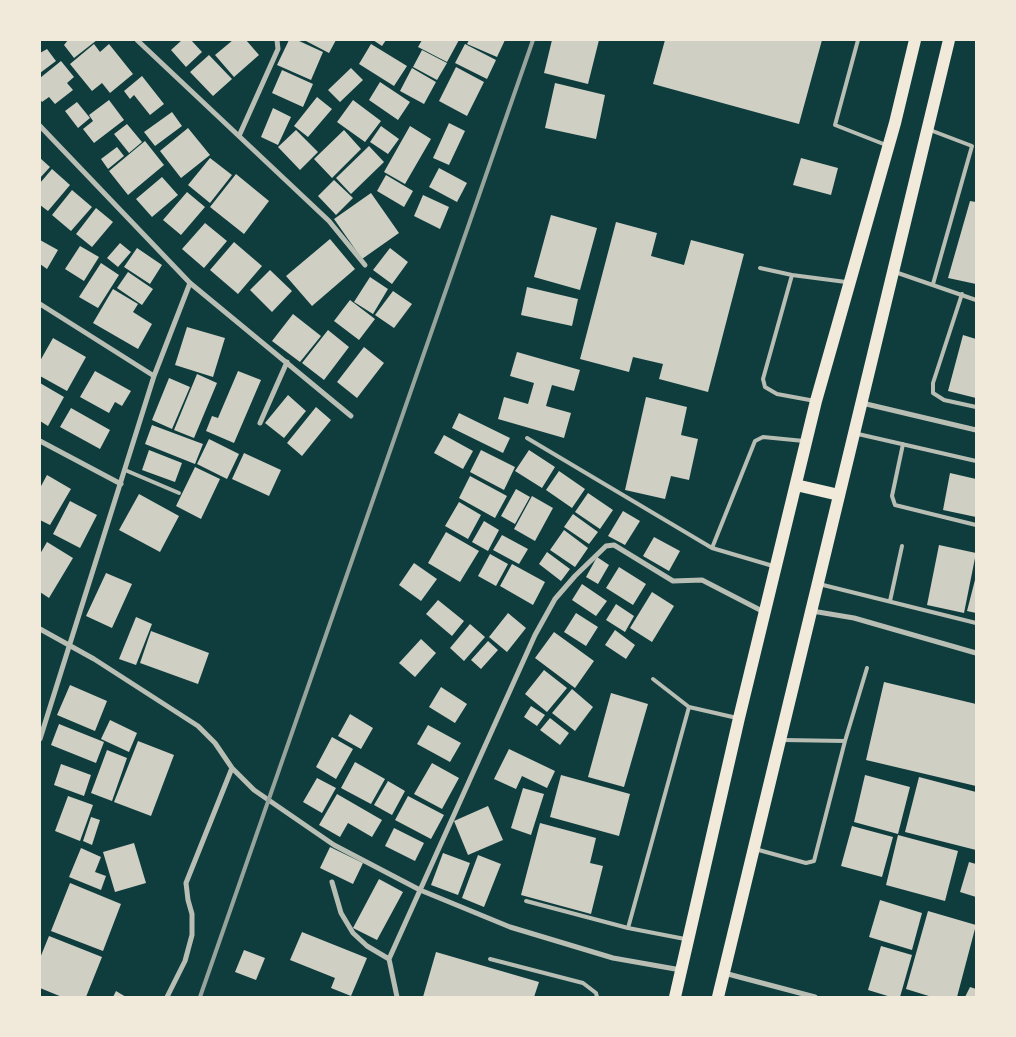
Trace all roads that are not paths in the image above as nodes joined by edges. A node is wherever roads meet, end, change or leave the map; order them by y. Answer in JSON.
{"nodes":[{"id":1,"x":137,"y":40,"type":"edge"},
{"id":2,"x":277,"y":40,"type":"edge"},
{"id":3,"x":858,"y":40,"type":"edge"},
{"id":4,"x":915,"y":40,"type":"edge"},
{"id":5,"x":949,"y":40,"type":"edge"},
{"id":6,"x":40,"y":126,"type":"edge"},
{"id":7,"x":929,"y":130,"type":"junction"},
{"id":8,"x":239,"y":136,"type":"junction"},
{"id":9,"x":888,"y":145,"type":"junction"},
{"id":10,"x":974,"y":147,"type":"edge"},
{"id":11,"x":364,"y":265,"type":"dead end"},
{"id":12,"x":760,"y":268,"type":"dead end"},
{"id":13,"x":893,"y":272,"type":"junction"},
{"id":14,"x":792,"y":275,"type":"junction"},
{"id":15,"x":848,"y":282,"type":"junction"},
{"id":16,"x":190,"y":283,"type":"junction"},
{"id":17,"x":933,"y":284,"type":"junction"},
{"id":18,"x":962,"y":294,"type":"junction"},
{"id":19,"x":976,"y":300,"type":"edge"},
{"id":20,"x":40,"y":304,"type":"edge"},
{"id":21,"x":287,"y":362,"type":"junction"},
{"id":22,"x":154,"y":376,"type":"junction"},
{"id":23,"x":816,"y":401,"type":"junction"},
{"id":24,"x":861,"y":403,"type":"junction"},
{"id":25,"x":976,"y":407,"type":"edge"},
{"id":26,"x":351,"y":416,"type":"dead end"},
{"id":27,"x":260,"y":423,"type":"dead end"},
{"id":28,"x":976,"y":430,"type":"edge"},
{"id":29,"x":853,"y":433,"type":"junction"},
{"id":30,"x":527,"y":438,"type":"dead end"},
{"id":31,"x":40,"y":441,"type":"edge"},
{"id":32,"x":806,"y":441,"type":"junction"},
{"id":33,"x":902,"y":444,"type":"junction"},
{"id":34,"x":976,"y":461,"type":"edge"},
{"id":35,"x":126,"y":470,"type":"junction"},
{"id":36,"x":121,"y":484,"type":"junction"},
{"id":37,"x":796,"y":485,"type":"junction"},
{"id":38,"x":179,"y":493,"type":"dead end"},
{"id":39,"x":839,"y":495,"type":"junction"},
{"id":40,"x":976,"y":525,"type":"edge"},
{"id":41,"x":902,"y":546,"type":"dead end"},
{"id":42,"x":712,"y":548,"type":"junction"},
{"id":43,"x":776,"y":567,"type":"junction"},
{"id":44,"x":817,"y":584,"type":"junction"},
{"id":45,"x":890,"y":602,"type":"junction"},
{"id":46,"x":810,"y":611,"type":"junction"},
{"id":47,"x":764,"y":613,"type":"junction"},
{"id":48,"x":976,"y":623,"type":"edge"},
{"id":49,"x":40,"y":628,"type":"edge"},
{"id":50,"x":68,"y":644,"type":"junction"},
{"id":51,"x":976,"y":652,"type":"edge"},
{"id":52,"x":867,"y":668,"type":"dead end"},
{"id":53,"x":653,"y":680,"type":"dead end"},
{"id":54,"x":689,"y":707,"type":"junction"},
{"id":55,"x":739,"y":718,"type":"junction"},
{"id":56,"x":40,"y":740,"type":"edge"},
{"id":57,"x":781,"y":740,"type":"junction"},
{"id":58,"x":845,"y":741,"type":"junction"},
{"id":59,"x":232,"y":768,"type":"junction"},
{"id":60,"x":754,"y":849,"type":"junction"},
{"id":61,"x":332,"y":882,"type":"dead end"},
{"id":62,"x":420,"y":890,"type":"junction"},
{"id":63,"x":526,"y":901,"type":"dead end"},
{"id":64,"x":628,"y":928,"type":"junction"},
{"id":65,"x":689,"y":940,"type":"junction"},
{"id":66,"x":389,"y":959,"type":"junction"},
{"id":67,"x":490,"y":959,"type":"dead end"},
{"id":68,"x":681,"y":970,"type":"junction"},
{"id":69,"x":724,"y":972,"type":"junction"},
{"id":70,"x":168,"y":997,"type":"edge"},
{"id":71,"x":397,"y":997,"type":"edge"},
{"id":72,"x":597,"y":997,"type":"edge"},
{"id":73,"x":675,"y":997,"type":"edge"},
{"id":74,"x":718,"y":997,"type":"edge"},
{"id":75,"x":815,"y":997,"type":"edge"}],
"edges":[{"from":1,"to":8,"type":"street"},
{"from":2,"to":8,"type":"street"},
{"from":3,"to":9,"type":"lane"},
{"from":4,"to":9,"type":"main road"},
{"from":5,"to":7,"type":"main road"},
{"from":6,"to":16,"type":"street"},
{"from":7,"to":10,"type":"lane"},
{"from":7,"to":13,"type":"main road"},
{"from":8,"to":11,"type":"street"},
{"from":9,"to":15,"type":"main road"},
{"from":10,"to":17,"type":"lane"},
{"from":12,"to":14,"type":"lane"},
{"from":13,"to":17,"type":"lane"},
{"from":13,"to":24,"type":"main road"},
{"from":14,"to":15,"type":"lane"},
{"from":14,"to":23,"type":"lane"},
{"from":15,"to":23,"type":"main road"},
{"from":16,"to":21,"type":"street"},
{"from":16,"to":22,"type":"street"},
{"from":17,"to":18,"type":"lane"},
{"from":18,"to":19,"type":"lane"},
{"from":18,"to":25,"type":"lane"},
{"from":20,"to":22,"type":"street"},
{"from":21,"to":26,"type":"street"},
{"from":21,"to":27,"type":"street"},
{"from":22,"to":35,"type":"street"},
{"from":23,"to":32,"type":"main road"},
{"from":24,"to":28,"type":"street"},
{"from":24,"to":29,"type":"main road"},
{"from":29,"to":33,"type":"lane"},
{"from":29,"to":39,"type":"main road"},
{"from":30,"to":42,"type":"lane"},
{"from":31,"to":36,"type":"street"},
{"from":32,"to":37,"type":"main road"},
{"from":32,"to":42,"type":"lane"},
{"from":33,"to":34,"type":"lane"},
{"from":33,"to":40,"type":"lane"},
{"from":35,"to":36,"type":"street"},
{"from":35,"to":38,"type":"lane"},
{"from":36,"to":50,"type":"street"},
{"from":37,"to":39,"type":"main road"},
{"from":37,"to":43,"type":"main road"},
{"from":39,"to":44,"type":"main road"},
{"from":41,"to":45,"type":"lane"},
{"from":42,"to":43,"type":"lane"},
{"from":43,"to":47,"type":"main road"},
{"from":44,"to":45,"type":"lane"},
{"from":44,"to":46,"type":"main road"},
{"from":45,"to":48,"type":"lane"},
{"from":46,"to":51,"type":"street"},
{"from":46,"to":57,"type":"main road"},
{"from":47,"to":55,"type":"main road"},
{"from":47,"to":62,"type":"street"},
{"from":49,"to":50,"type":"street"},
{"from":50,"to":56,"type":"street"},
{"from":50,"to":59,"type":"street"},
{"from":52,"to":58,"type":"lane"},
{"from":53,"to":54,"type":"lane"},
{"from":54,"to":55,"type":"lane"},
{"from":54,"to":64,"type":"lane"},
{"from":55,"to":65,"type":"main road"},
{"from":57,"to":58,"type":"lane"},
{"from":57,"to":60,"type":"main road"},
{"from":58,"to":60,"type":"lane"},
{"from":59,"to":62,"type":"street"},
{"from":59,"to":70,"type":"street"},
{"from":60,"to":69,"type":"main road"},
{"from":61,"to":66,"type":"street"},
{"from":62,"to":66,"type":"street"},
{"from":62,"to":68,"type":"street"},
{"from":63,"to":64,"type":"lane"},
{"from":64,"to":65,"type":"lane"},
{"from":65,"to":68,"type":"main road"},
{"from":66,"to":71,"type":"street"},
{"from":67,"to":72,"type":"lane"},
{"from":68,"to":73,"type":"main road"},
{"from":69,"to":74,"type":"main road"},
{"from":69,"to":75,"type":"street"}]}
